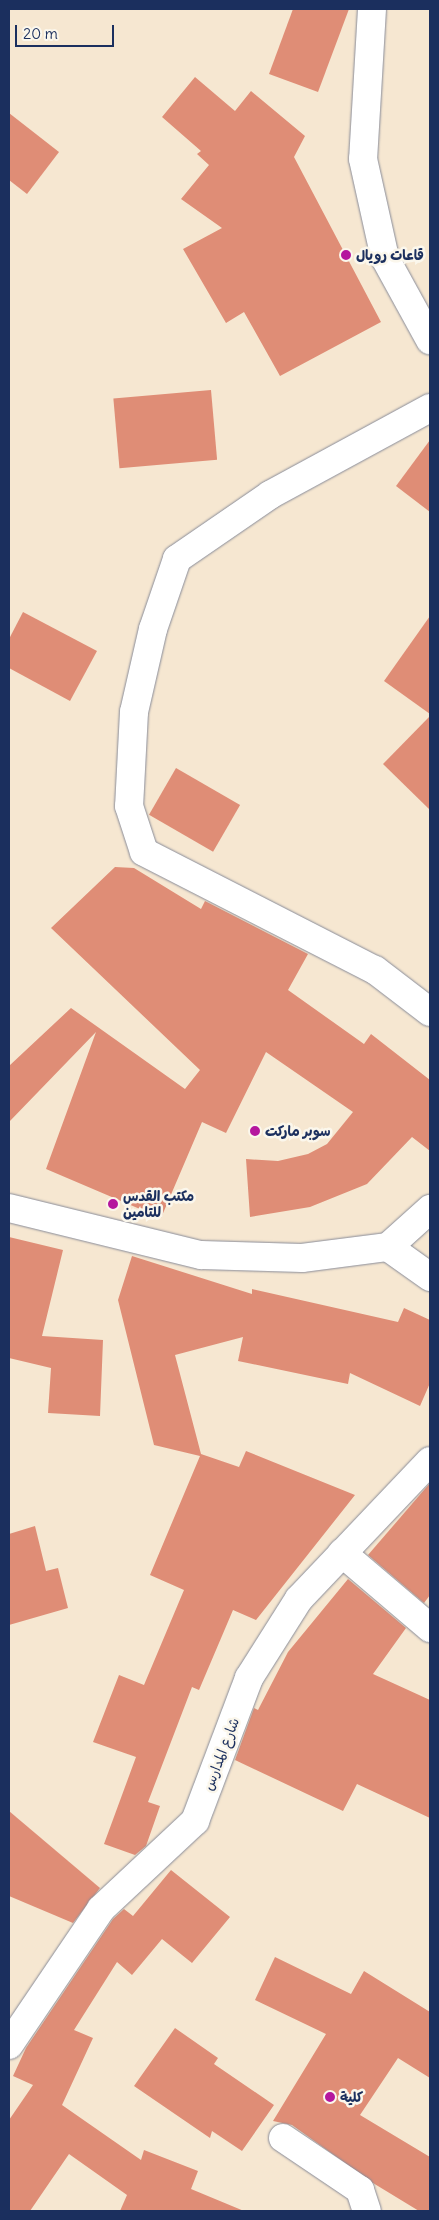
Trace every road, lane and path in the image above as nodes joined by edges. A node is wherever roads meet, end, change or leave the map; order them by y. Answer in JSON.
{"nodes":[{"id":1,"x":372,"y":9,"type":"edge"},
{"id":2,"x":430,"y":340,"type":"edge"},
{"id":3,"x":430,"y":408,"type":"edge"},
{"id":4,"x":430,"y":1012,"type":"edge"},
{"id":5,"x":9,"y":1208,"type":"edge"},
{"id":6,"x":430,"y":1209,"type":"edge"},
{"id":7,"x":388,"y":1247,"type":"junction"},
{"id":8,"x":430,"y":1277,"type":"edge"},
{"id":9,"x":430,"y":1461,"type":"edge"},
{"id":10,"x":342,"y":1554,"type":"junction"},
{"id":11,"x":430,"y":1628,"type":"edge"},
{"id":12,"x":9,"y":2045,"type":"edge"},
{"id":13,"x":283,"y":2138,"type":"dead end"},
{"id":14,"x":367,"y":2211,"type":"edge"}],
"edges":[{"from":1,"to":2,"type":"street"},
{"from":3,"to":4,"type":"street"},
{"from":5,"to":7,"type":"street"},
{"from":6,"to":7,"type":"street"},
{"from":7,"to":8,"type":"street"},
{"from":9,"to":10,"type":"street","name":"شارع المدارس"},
{"from":10,"to":11,"type":"street"},
{"from":10,"to":12,"type":"street","name":"شارع المدارس"},
{"from":13,"to":14,"type":"street"}]}
